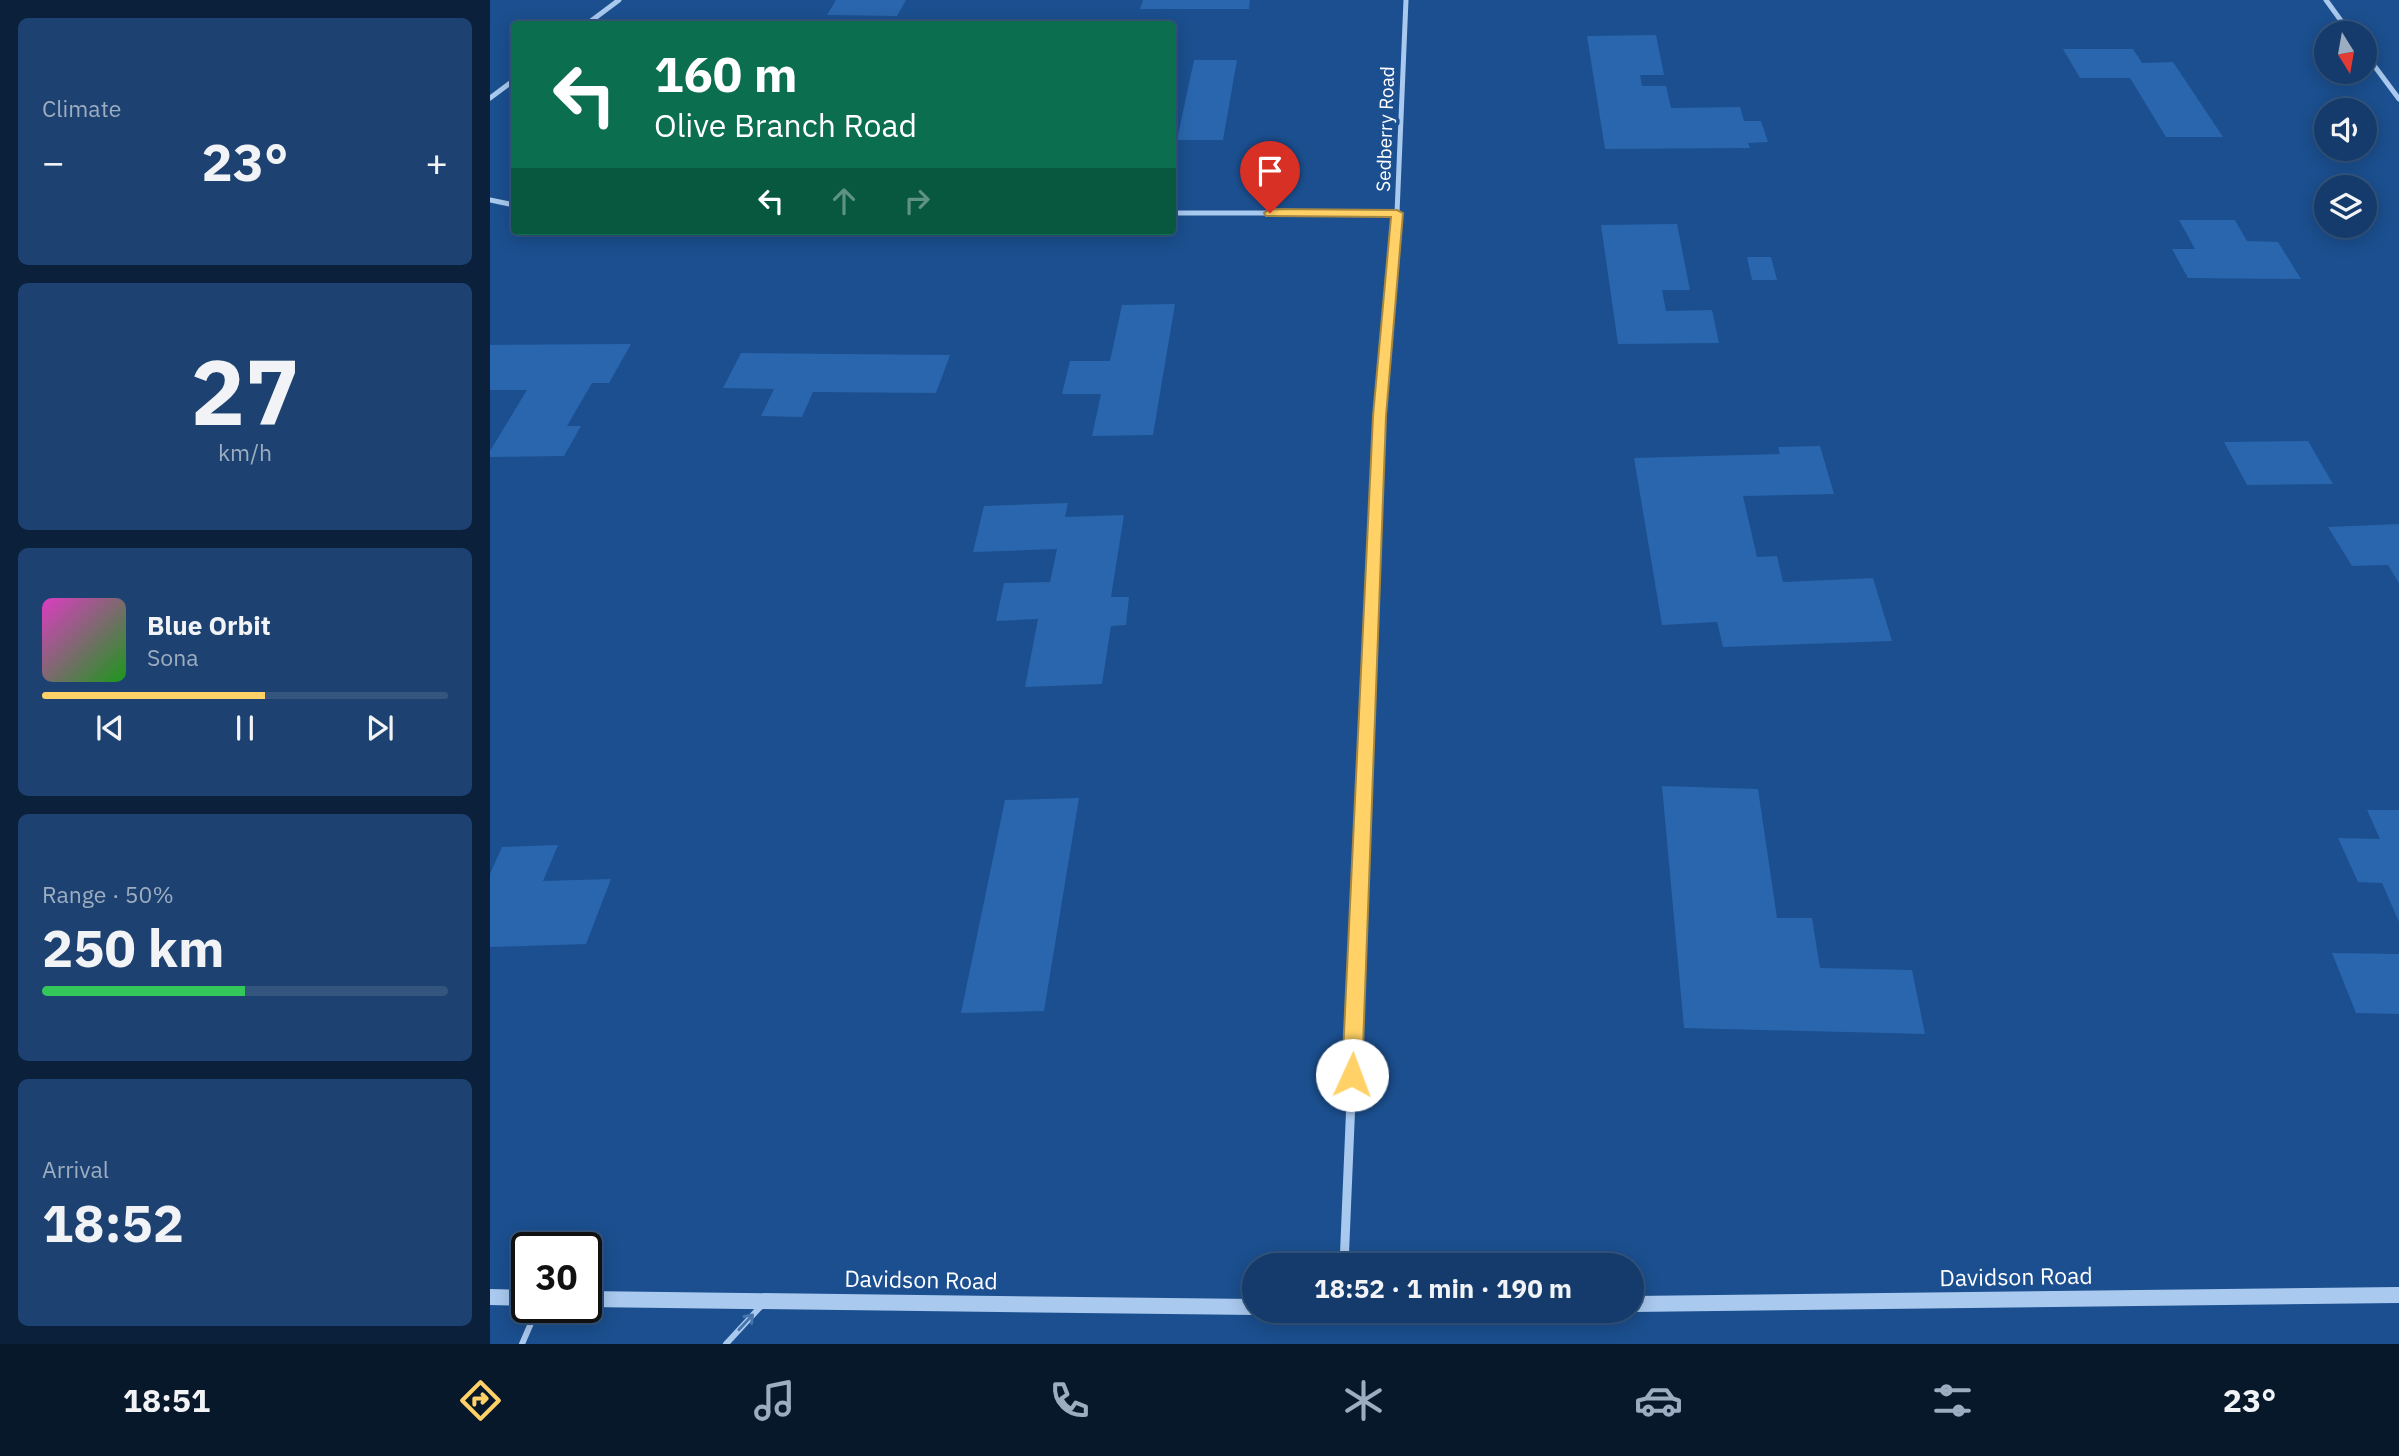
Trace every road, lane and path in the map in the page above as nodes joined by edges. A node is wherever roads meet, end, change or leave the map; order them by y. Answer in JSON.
{"nodes":[{"id":1,"x":619,"y":0,"type":"edge"},
{"id":2,"x":1406,"y":0,"type":"edge"},
{"id":3,"x":2326,"y":0,"type":"edge"},
{"id":4,"x":591,"y":21,"type":"edge"},
{"id":5,"x":2341,"y":21,"type":"edge"},
{"id":6,"x":2377,"y":69,"type":"edge"},
{"id":7,"x":511,"y":82,"type":"edge"},
{"id":8,"x":490,"y":99,"type":"edge"},
{"id":9,"x":2399,"y":99,"type":"edge"},
{"id":10,"x":490,"y":200,"type":"edge"},
{"id":11,"x":511,"y":204,"type":"edge"},
{"id":12,"x":1176,"y":213,"type":"edge"},
{"id":13,"x":1397,"y":213,"type":"junction"},
{"id":14,"x":1345,"y":1253,"type":"edge"},
{"id":15,"x":2399,"y":1295,"type":"edge"},
{"id":16,"x":490,"y":1297,"type":"edge"},
{"id":17,"x":511,"y":1298,"type":"edge"},
{"id":18,"x":602,"y":1298,"type":"edge"},
{"id":19,"x":766,"y":1301,"type":"junction"},
{"id":20,"x":1644,"y":1304,"type":"edge"},
{"id":21,"x":1242,"y":1307,"type":"edge"},
{"id":22,"x":531,"y":1323,"type":"edge"},
{"id":23,"x":522,"y":1344,"type":"edge"},
{"id":24,"x":726,"y":1344,"type":"edge"}],
"edges":[{"from":1,"to":4,"type":"street"},
{"from":2,"to":13,"type":"street","name":"Sedberry Road"},
{"from":3,"to":5,"type":"street"},
{"from":6,"to":9,"type":"street"},
{"from":7,"to":8,"type":"street"},
{"from":10,"to":11,"type":"street"},
{"from":12,"to":13,"type":"street"},
{"from":13,"to":14,"type":"street","name":"Sedberry Road"},
{"from":15,"to":20,"type":"street","name":"Davidson Road"},
{"from":16,"to":17,"type":"street"},
{"from":18,"to":19,"type":"street","name":"Davidson Road"},
{"from":19,"to":21,"type":"street","name":"Davidson Road"},
{"from":24,"to":19,"type":"lane","one_way":true},
{"from":22,"to":23,"type":"lane"}]}
